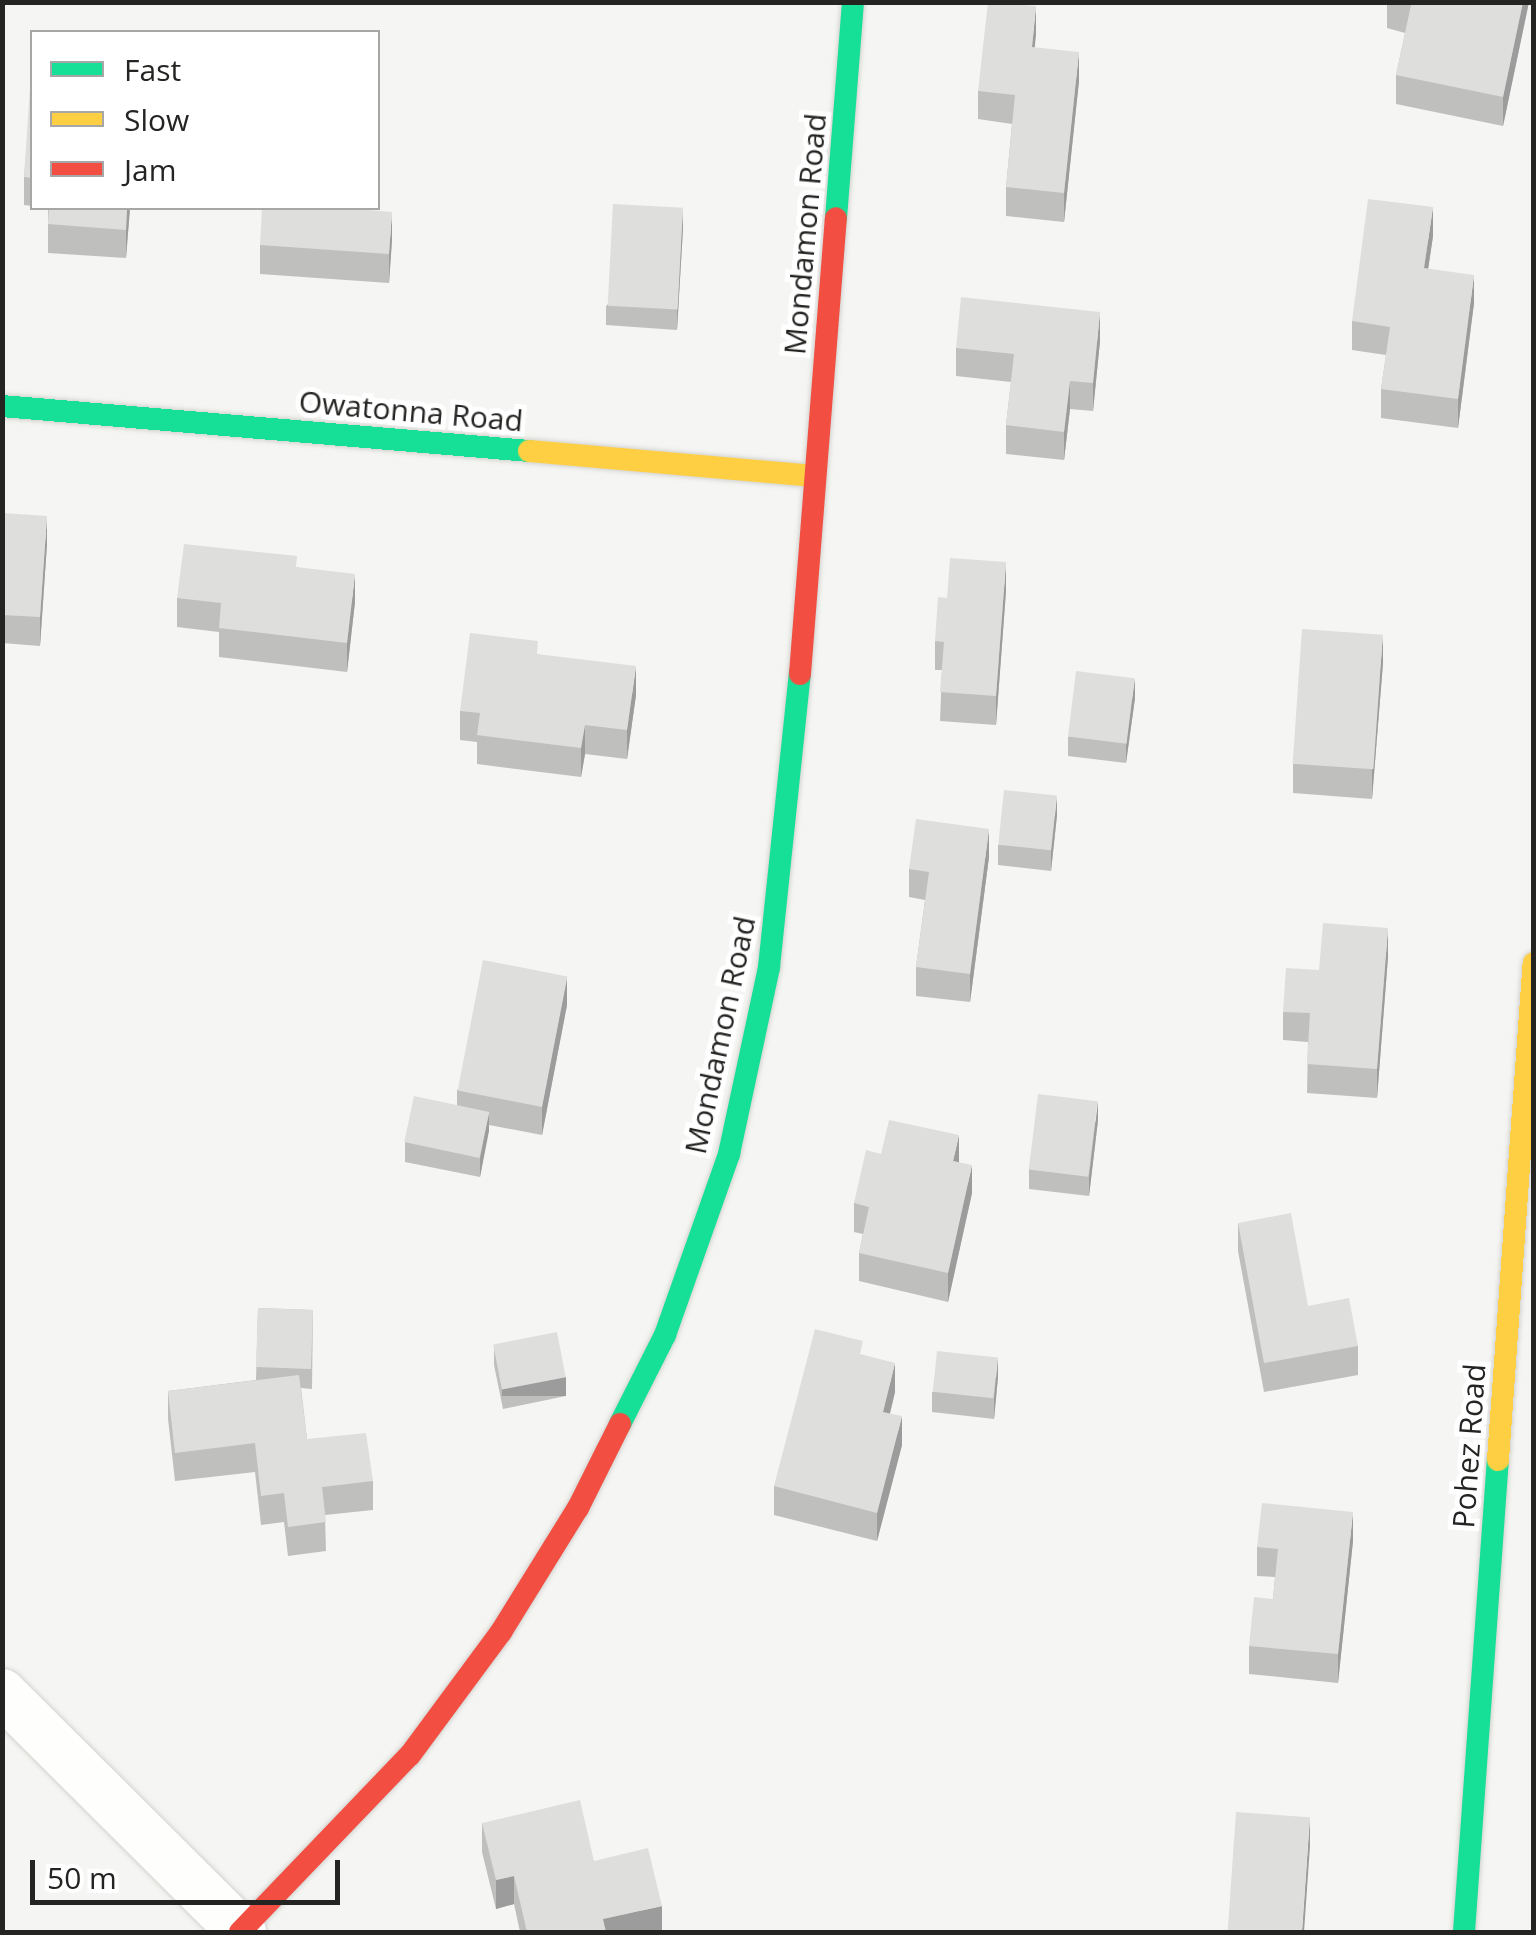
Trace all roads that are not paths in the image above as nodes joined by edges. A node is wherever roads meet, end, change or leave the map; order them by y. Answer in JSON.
{"nodes":[{"id":1,"x":853,"y":2,"type":"edge"},
{"id":2,"x":2,"y":406,"type":"edge"},
{"id":3,"x":815,"y":476,"type":"junction"},
{"id":4,"x":1534,"y":963,"type":"edge"},
{"id":5,"x":2,"y":1693,"type":"edge"},
{"id":6,"x":241,"y":1932,"type":"edge"},
{"id":7,"x":1464,"y":1932,"type":"edge"}],
"edges":[{"from":1,"to":3,"type":"street","name":"Mondamon Road"},
{"from":2,"to":3,"type":"street","name":"Owatonna Road"},
{"from":3,"to":6,"type":"street","name":"Mondamon Road"},
{"from":4,"to":7,"type":"street","name":"Pohez Road"},
{"from":5,"to":6,"type":"street"}]}
